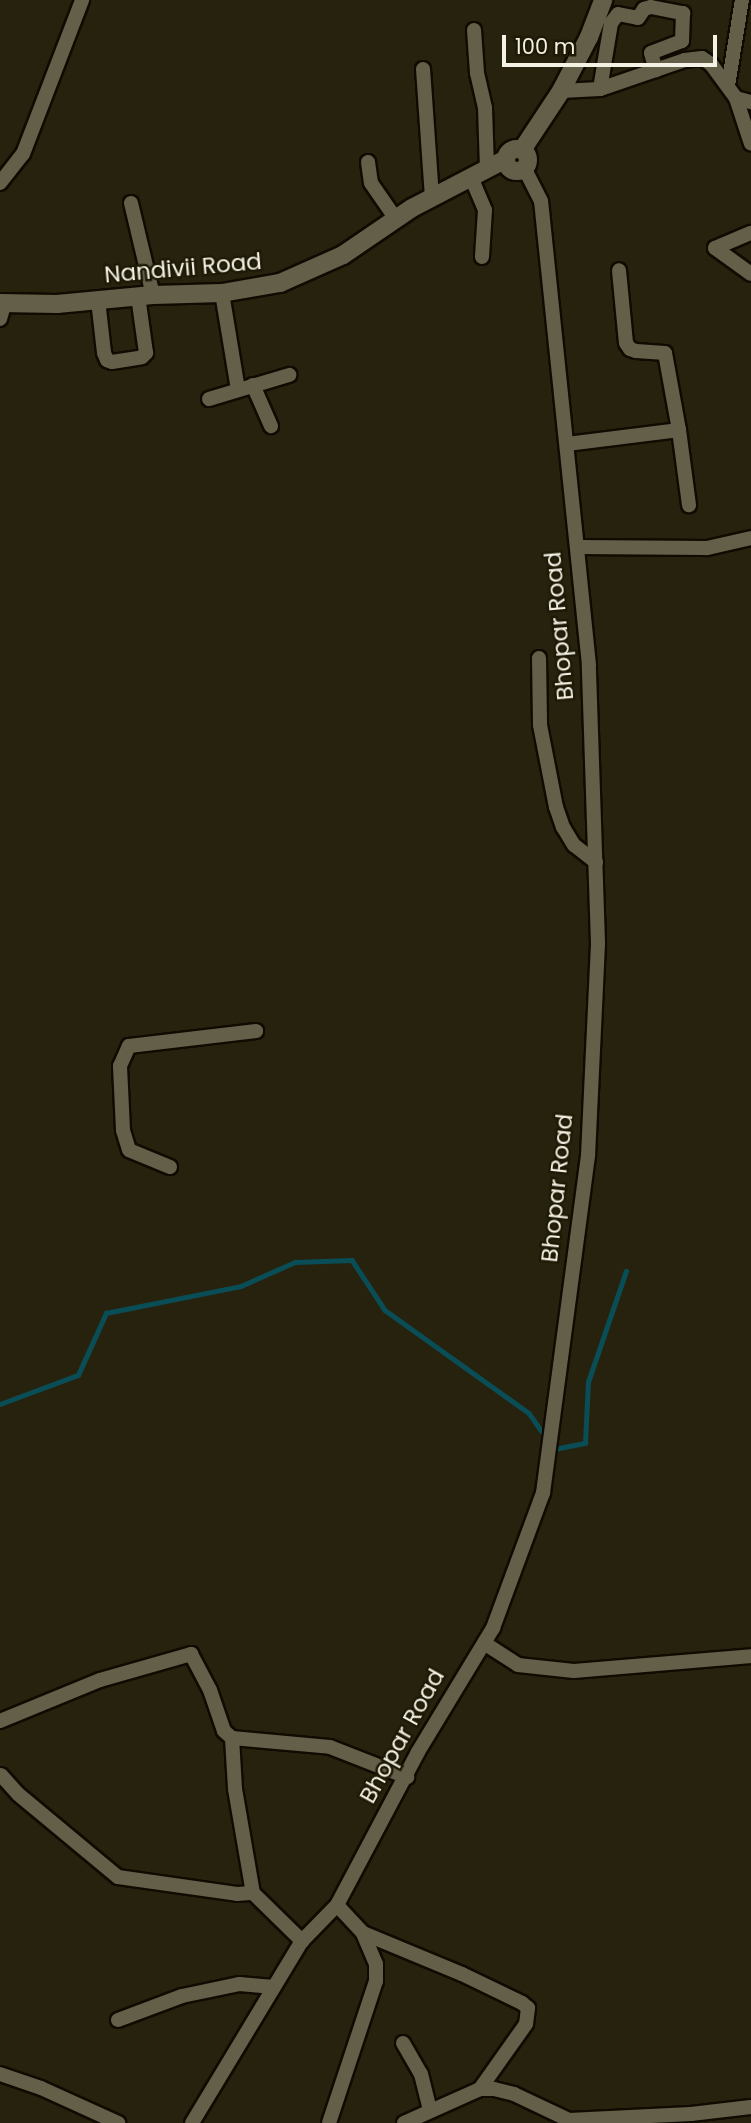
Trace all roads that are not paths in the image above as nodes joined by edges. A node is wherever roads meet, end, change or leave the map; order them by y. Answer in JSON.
{"nodes":[{"id":1,"x":82,"y":0,"type":"edge"},
{"id":2,"x":742,"y":0,"type":"edge"},
{"id":3,"x":600,"y":1,"type":"edge"},
{"id":4,"x":474,"y":30,"type":"dead end"},
{"id":5,"x":423,"y":69,"type":"dead end"},
{"id":6,"x":656,"y":70,"type":"junction"},
{"id":7,"x":600,"y":89,"type":"junction"},
{"id":8,"x":561,"y":92,"type":"junction"},
{"id":9,"x":732,"y":92,"type":"junction"},
{"id":10,"x":751,"y":102,"type":"edge"},
{"id":11,"x":751,"y":144,"type":"edge"},
{"id":12,"x":514,"y":154,"type":"junction"},
{"id":13,"x":368,"y":162,"type":"dead end"},
{"id":14,"x":487,"y":167,"type":"junction"},
{"id":15,"x":524,"y":168,"type":"joint"},
{"id":16,"x":471,"y":177,"type":"junction"},
{"id":17,"x":0,"y":183,"type":"edge"},
{"id":18,"x":432,"y":198,"type":"junction"},
{"id":19,"x":131,"y":202,"type":"dead end"},
{"id":20,"x":396,"y":219,"type":"junction"},
{"id":21,"x":751,"y":233,"type":"edge"},
{"id":22,"x":482,"y":257,"type":"dead end"},
{"id":23,"x":619,"y":270,"type":"dead end"},
{"id":24,"x":751,"y":274,"type":"edge"},
{"id":25,"x":222,"y":293,"type":"junction"},
{"id":26,"x":146,"y":296,"type":"junction"},
{"id":27,"x":97,"y":300,"type":"junction"},
{"id":28,"x":1,"y":309,"type":"edge"},
{"id":29,"x":289,"y":375,"type":"dead end"},
{"id":30,"x":253,"y":386,"type":"junction"},
{"id":31,"x":238,"y":390,"type":"junction"},
{"id":32,"x":209,"y":399,"type":"dead end"},
{"id":33,"x":271,"y":426,"type":"dead end"},
{"id":34,"x":679,"y":430,"type":"junction"},
{"id":35,"x":567,"y":444,"type":"junction"},
{"id":36,"x":689,"y":505,"type":"dead end"},
{"id":37,"x":751,"y":538,"type":"edge"},
{"id":38,"x":578,"y":547,"type":"junction"},
{"id":39,"x":539,"y":658,"type":"dead end"},
{"id":40,"x":596,"y":862,"type":"junction"},
{"id":41,"x":256,"y":1031,"type":"dead end"},
{"id":42,"x":170,"y":1167,"type":"dead end"},
{"id":43,"x":484,"y":1643,"type":"junction"},
{"id":44,"x":751,"y":1656,"type":"edge"},
{"id":45,"x":0,"y":1721,"type":"edge"},
{"id":46,"x":232,"y":1738,"type":"junction"},
{"id":47,"x":1,"y":1776,"type":"edge"},
{"id":48,"x":407,"y":1777,"type":"junction"},
{"id":49,"x":253,"y":1893,"type":"junction"},
{"id":50,"x":337,"y":1905,"type":"junction"},
{"id":51,"x":363,"y":1933,"type":"junction"},
{"id":52,"x":302,"y":1941,"type":"junction"},
{"id":53,"x":274,"y":1987,"type":"junction"},
{"id":54,"x":118,"y":2020,"type":"dead end"},
{"id":55,"x":403,"y":2043,"type":"dead end"},
{"id":56,"x":0,"y":2074,"type":"edge"},
{"id":57,"x":480,"y":2089,"type":"junction"},
{"id":58,"x":751,"y":2107,"type":"edge"},
{"id":59,"x":430,"y":2110,"type":"junction"},
{"id":60,"x":731,"y":2117,"type":"edge"},
{"id":61,"x":118,"y":2123,"type":"edge"},
{"id":62,"x":192,"y":2123,"type":"edge"},
{"id":63,"x":329,"y":2123,"type":"edge"},
{"id":64,"x":404,"y":2123,"type":"edge"}],
"edges":[{"from":1,"to":17,"type":"street"},
{"from":2,"to":9,"type":"street"},
{"from":3,"to":8,"type":"street"},
{"from":4,"to":14,"type":"street"},
{"from":5,"to":18,"type":"street"},
{"from":6,"to":7,"type":"street"},
{"from":6,"to":7,"type":"street"},
{"from":6,"to":9,"type":"street"},
{"from":7,"to":8,"type":"street"},
{"from":8,"to":12,"type":"street"},
{"from":9,"to":10,"type":"street"},
{"from":9,"to":11,"type":"street"},
{"from":12,"to":14,"type":"street","name":"Nandivii Road"},
{"from":12,"to":15,"type":"street"},
{"from":13,"to":20,"type":"street"},
{"from":14,"to":16,"type":"street","name":"Nandivii Road"},
{"from":15,"to":35,"type":"street","name":"Bhopar Road"},
{"from":16,"to":18,"type":"street","name":"Nandivii Road"},
{"from":16,"to":22,"type":"street"},
{"from":18,"to":20,"type":"street","name":"Nandivii Road"},
{"from":19,"to":26,"type":"street"},
{"from":20,"to":25,"type":"street","name":"Nandivii Road"},
{"from":21,"to":24,"type":"street"},
{"from":23,"to":34,"type":"street"},
{"from":25,"to":26,"type":"street","name":"Nandivii Road"},
{"from":25,"to":31,"type":"street"},
{"from":26,"to":27,"type":"street","name":"Nandivii Road"},
{"from":26,"to":27,"type":"street"},
{"from":27,"to":28,"type":"street","name":"Nandivii Road"},
{"from":29,"to":30,"type":"street"},
{"from":30,"to":31,"type":"street"},
{"from":30,"to":33,"type":"street"},
{"from":31,"to":32,"type":"street"},
{"from":34,"to":35,"type":"street"},
{"from":34,"to":36,"type":"street"},
{"from":35,"to":38,"type":"street","name":"Bhopar Road"},
{"from":37,"to":38,"type":"street"},
{"from":38,"to":40,"type":"street","name":"Bhopar Road"},
{"from":39,"to":40,"type":"street"},
{"from":40,"to":43,"type":"street","name":"Bhopar Road"},
{"from":41,"to":42,"type":"street"},
{"from":43,"to":44,"type":"street"},
{"from":43,"to":48,"type":"street","name":"Bhopar Road"},
{"from":45,"to":46,"type":"street"},
{"from":46,"to":48,"type":"street"},
{"from":46,"to":49,"type":"street"},
{"from":47,"to":49,"type":"street"},
{"from":48,"to":50,"type":"street","name":"Bhopar Road"},
{"from":49,"to":52,"type":"street"},
{"from":50,"to":51,"type":"street"},
{"from":50,"to":52,"type":"street","name":"Bhopar Road"},
{"from":51,"to":57,"type":"street"},
{"from":51,"to":63,"type":"street"},
{"from":52,"to":53,"type":"street","name":"Bhopar Road"},
{"from":53,"to":54,"type":"street"},
{"from":53,"to":62,"type":"street","name":"Bhopar Road"},
{"from":55,"to":59,"type":"street"},
{"from":56,"to":61,"type":"street"},
{"from":57,"to":59,"type":"street"},
{"from":57,"to":60,"type":"street"},
{"from":58,"to":60,"type":"street"},
{"from":59,"to":64,"type":"street"}]}
